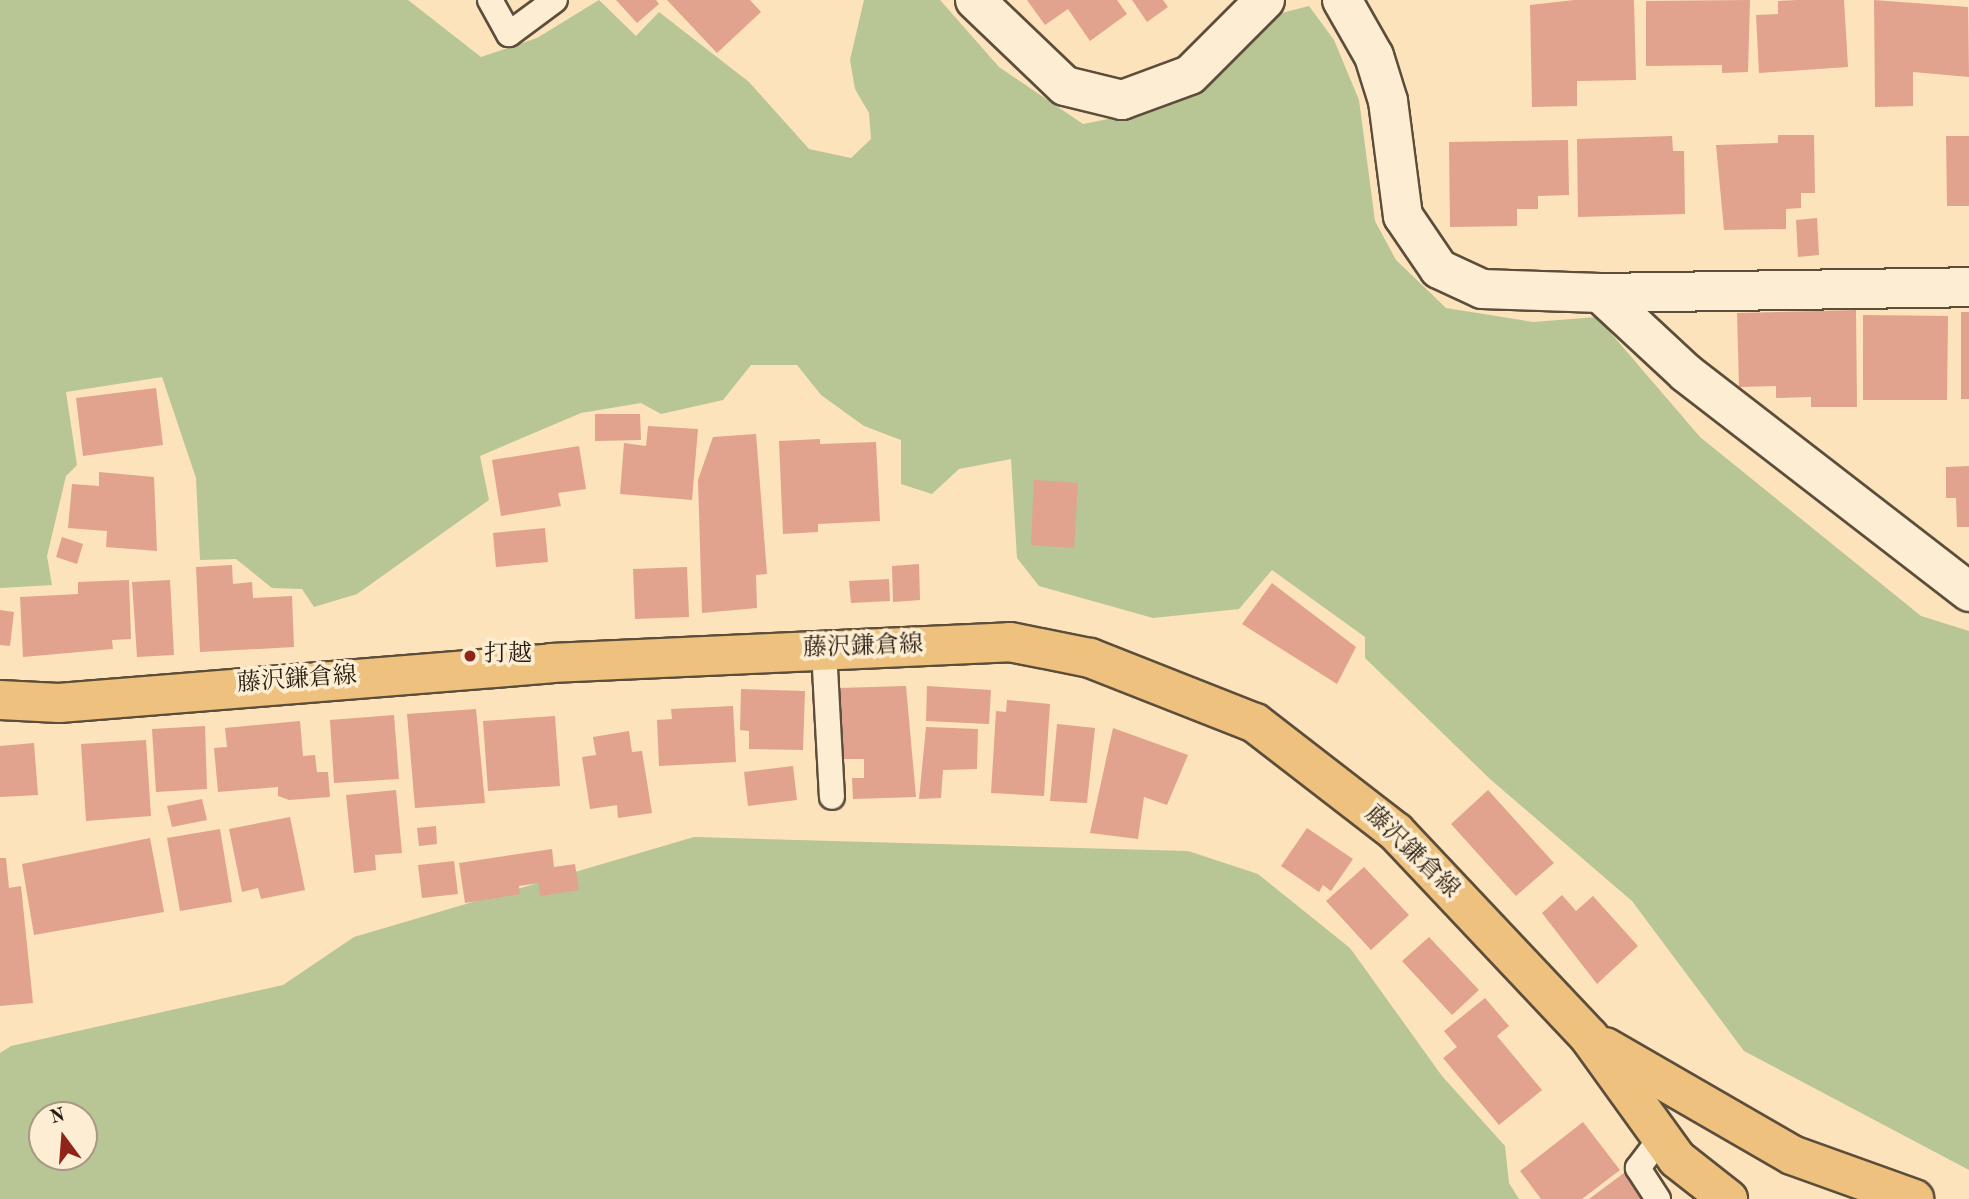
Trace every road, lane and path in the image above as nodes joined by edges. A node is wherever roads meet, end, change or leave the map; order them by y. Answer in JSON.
{"nodes":[{"id":1,"x":490,"y":0,"type":"edge"},
{"id":2,"x":555,"y":0,"type":"edge"},
{"id":3,"x":975,"y":0,"type":"edge"},
{"id":4,"x":1265,"y":0,"type":"edge"},
{"id":5,"x":1342,"y":0,"type":"edge"},
{"id":6,"x":1969,"y":287,"type":"edge"},
{"id":7,"x":1600,"y":293,"type":"junction"},
{"id":8,"x":1969,"y":592,"type":"edge"},
{"id":9,"x":824,"y":650,"type":"junction"},
{"id":10,"x":0,"y":700,"type":"edge"},
{"id":11,"x":832,"y":797,"type":"dead end"},
{"id":12,"x":1589,"y":1037,"type":"junction"},
{"id":13,"x":1661,"y":1137,"type":"junction"},
{"id":14,"x":1658,"y":1199,"type":"edge"},
{"id":15,"x":1728,"y":1199,"type":"edge"},
{"id":16,"x":1914,"y":1199,"type":"edge"}],
"edges":[{"from":1,"to":2,"type":"lane"},
{"from":3,"to":4,"type":"street"},
{"from":5,"to":7,"type":"street"},
{"from":6,"to":7,"type":"street"},
{"from":7,"to":8,"type":"street"},
{"from":9,"to":10,"type":"main road","name":"藤沢鎌倉線"},
{"from":9,"to":11,"type":"lane"},
{"from":9,"to":12,"type":"main road","name":"藤沢鎌倉線"},
{"from":12,"to":13,"type":"main road","name":"藤沢鎌倉線"},
{"from":12,"to":16,"type":"main road","name":"藤沢鎌倉線"},
{"from":13,"to":14,"type":"lane"},
{"from":13,"to":15,"type":"main road","name":"藤沢鎌倉線"}]}
